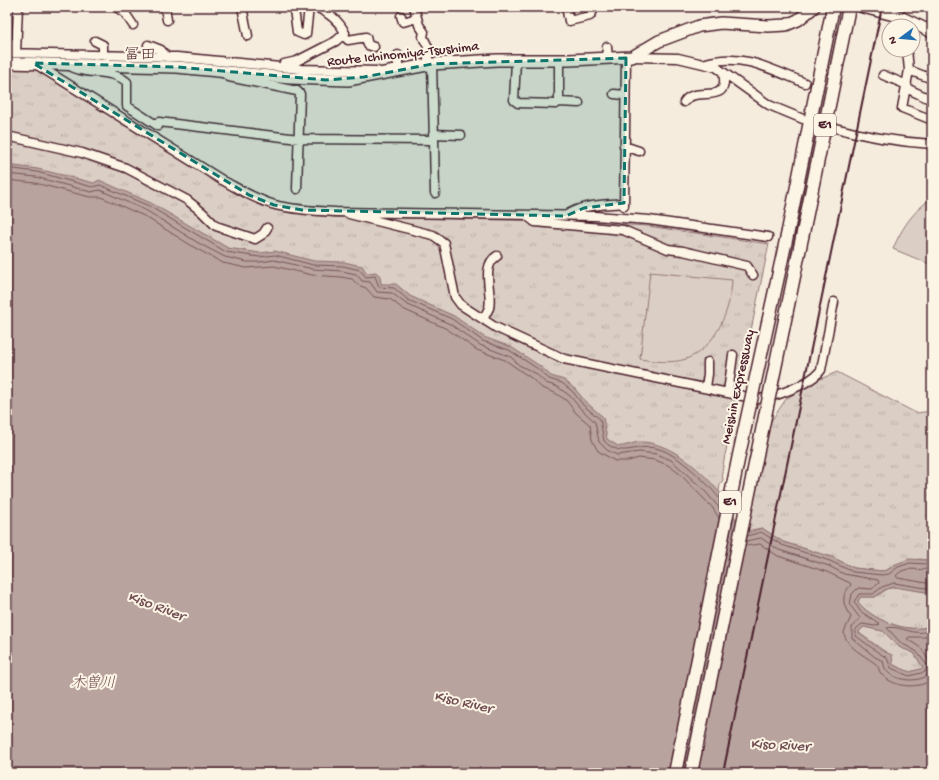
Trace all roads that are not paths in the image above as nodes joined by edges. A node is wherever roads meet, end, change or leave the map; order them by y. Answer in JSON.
{"nodes":[{"id":1,"x":18,"y":7,"type":"edge"},
{"id":2,"x":116,"y":7,"type":"edge"},
{"id":3,"x":165,"y":7,"type":"edge"},
{"id":4,"x":242,"y":7,"type":"edge"},
{"id":5,"x":309,"y":7,"type":"edge"},
{"id":6,"x":316,"y":7,"type":"edge"},
{"id":7,"x":414,"y":7,"type":"edge"},
{"id":8,"x":566,"y":7,"type":"edge"},
{"id":9,"x":592,"y":7,"type":"edge"},
{"id":10,"x":814,"y":7,"type":"edge"},
{"id":11,"x":293,"y":8,"type":"edge"},
{"id":12,"x":868,"y":8,"type":"edge"},
{"id":13,"x":833,"y":11,"type":"edge"},
{"id":14,"x":848,"y":12,"type":"edge"},
{"id":15,"x":401,"y":16,"type":"dead end"},
{"id":16,"x":417,"y":18,"type":"junction"},
{"id":17,"x":894,"y":18,"type":"edge"},
{"id":18,"x":167,"y":20,"type":"dead end"},
{"id":19,"x":132,"y":25,"type":"dead end"},
{"id":20,"x":921,"y":28,"type":"edge"},
{"id":21,"x":932,"y":32,"type":"edge"},
{"id":22,"x":343,"y":35,"type":"junction"},
{"id":23,"x":248,"y":36,"type":"dead end"},
{"id":24,"x":96,"y":41,"type":"dead end"},
{"id":25,"x":9,"y":42,"type":"dead end"},
{"id":26,"x":148,"y":45,"type":"dead end"},
{"id":27,"x":606,"y":46,"type":"dead end"},
{"id":28,"x":374,"y":47,"type":"dead end"},
{"id":29,"x":104,"y":55,"type":"junction"},
{"id":30,"x":10,"y":56,"type":"edge"},
{"id":31,"x":167,"y":57,"type":"junction"},
{"id":32,"x":629,"y":57,"type":"junction"},
{"id":33,"x":389,"y":58,"type":"dead end"},
{"id":34,"x":908,"y":58,"type":"edge"},
{"id":35,"x":608,"y":59,"type":"junction"},
{"id":36,"x":516,"y":60,"type":"junction"},
{"id":37,"x":560,"y":60,"type":"junction"},
{"id":38,"x":34,"y":63,"type":"junction"},
{"id":39,"x":66,"y":64,"type":"junction"},
{"id":40,"x":706,"y":64,"type":"junction"},
{"id":41,"x":395,"y":65,"type":"junction"},
{"id":42,"x":430,"y":65,"type":"junction"},
{"id":43,"x":280,"y":66,"type":"junction"},
{"id":44,"x":909,"y":70,"type":"junction"},
{"id":45,"x":222,"y":71,"type":"junction"},
{"id":46,"x":723,"y":72,"type":"junction"},
{"id":47,"x":883,"y":75,"type":"dead end"},
{"id":48,"x":932,"y":79,"type":"edge"},
{"id":49,"x":805,"y":83,"type":"dead end"},
{"id":50,"x":906,"y":86,"type":"junction"},
{"id":51,"x":614,"y":94,"type":"dead end"},
{"id":52,"x":625,"y":94,"type":"junction"},
{"id":53,"x":932,"y":100,"type":"edge"},
{"id":54,"x":559,"y":102,"type":"junction"},
{"id":55,"x":684,"y":102,"type":"dead end"},
{"id":56,"x":579,"y":103,"type":"dead end"},
{"id":57,"x":803,"y":119,"type":"dead end"},
{"id":58,"x":932,"y":120,"type":"edge"},
{"id":59,"x":831,"y":127,"type":"dead end"},
{"id":60,"x":461,"y":134,"type":"dead end"},
{"id":61,"x":7,"y":136,"type":"edge"},
{"id":62,"x":434,"y":137,"type":"junction"},
{"id":63,"x":299,"y":139,"type":"junction"},
{"id":64,"x":932,"y":144,"type":"edge"},
{"id":65,"x":624,"y":146,"type":"junction"},
{"id":66,"x":639,"y":151,"type":"dead end"},
{"id":67,"x":297,"y":189,"type":"dead end"},
{"id":68,"x":435,"y":193,"type":"dead end"},
{"id":69,"x":345,"y":212,"type":"junction"},
{"id":70,"x":526,"y":215,"type":"junction"},
{"id":71,"x":566,"y":216,"type":"junction"},
{"id":72,"x":267,"y":228,"type":"dead end"},
{"id":73,"x":768,"y":237,"type":"dead end"},
{"id":74,"x":496,"y":256,"type":"dead end"},
{"id":75,"x":753,"y":275,"type":"dead end"},
{"id":76,"x":834,"y":302,"type":"dead end"},
{"id":77,"x":483,"y":319,"type":"junction"},
{"id":78,"x":733,"y":355,"type":"dead end"},
{"id":79,"x":708,"y":362,"type":"dead end"},
{"id":80,"x":706,"y":387,"type":"junction"},
{"id":81,"x":728,"y":392,"type":"junction"},
{"id":82,"x":675,"y":773,"type":"edge"},
{"id":83,"x":691,"y":773,"type":"edge"}],
"edges":[{"from":1,"to":30,"type":"street"},
{"from":2,"to":19,"type":"street"},
{"from":3,"to":18,"type":"street"},
{"from":4,"to":23,"type":"street"},
{"from":5,"to":11,"type":"street"},
{"from":6,"to":22,"type":"street"},
{"from":7,"to":16,"type":"street"},
{"from":8,"to":9,"type":"street"},
{"from":10,"to":32,"type":"main road","name":"Route Ichinomiya-Tsushima"},
{"from":12,"to":17,"type":"main road"},
{"from":13,"to":82,"type":"highway","name":"Meishin Expressway","number":"E1","bridge":true},
{"from":14,"to":83,"type":"highway","number":"E1","bridge":true},
{"from":15,"to":16,"type":"street"},
{"from":16,"to":42,"type":"street"},
{"from":20,"to":21,"type":"main road"},
{"from":22,"to":28,"type":"street"},
{"from":22,"to":43,"type":"street"},
{"from":24,"to":29,"type":"street"},
{"from":25,"to":30,"type":"street"},
{"from":26,"to":31,"type":"street"},
{"from":27,"to":35,"type":"street"},
{"from":29,"to":30,"type":"street"},
{"from":29,"to":31,"type":"street"},
{"from":30,"to":38,"type":"main road","name":"Route Ichinomiya-Tsushima"},
{"from":31,"to":43,"type":"street"},
{"from":32,"to":35,"type":"main road","name":"Route Ichinomiya-Tsushima"},
{"from":32,"to":40,"type":"street"},
{"from":32,"to":52,"type":"street"},
{"from":33,"to":41,"type":"street"},
{"from":34,"to":44,"type":"street"},
{"from":35,"to":37,"type":"main road","name":"Route Ichinomiya-Tsushima"},
{"from":36,"to":37,"type":"main road","name":"Route Ichinomiya-Tsushima"},
{"from":36,"to":42,"type":"main road","name":"Route Ichinomiya-Tsushima"},
{"from":36,"to":54,"type":"street"},
{"from":37,"to":54,"type":"street"},
{"from":38,"to":39,"type":"main road","name":"Route Ichinomiya-Tsushima"},
{"from":38,"to":69,"type":"street"},
{"from":39,"to":45,"type":"main road","name":"Route Ichinomiya-Tsushima"},
{"from":39,"to":63,"type":"street"},
{"from":40,"to":46,"type":"street"},
{"from":40,"to":49,"type":"street"},
{"from":41,"to":42,"type":"main road","name":"Route Ichinomiya-Tsushima"},
{"from":41,"to":43,"type":"street"},
{"from":41,"to":45,"type":"main road","name":"Route Ichinomiya-Tsushima"},
{"from":42,"to":62,"type":"street"},
{"from":44,"to":48,"type":"street"},
{"from":44,"to":50,"type":"street"},
{"from":45,"to":63,"type":"street"},
{"from":46,"to":55,"type":"street"},
{"from":46,"to":57,"type":"street"},
{"from":47,"to":50,"type":"street"},
{"from":50,"to":53,"type":"street"},
{"from":50,"to":58,"type":"street"},
{"from":51,"to":52,"type":"street"},
{"from":52,"to":65,"type":"street"},
{"from":54,"to":56,"type":"street"},
{"from":59,"to":64,"type":"street"},
{"from":60,"to":62,"type":"street"},
{"from":61,"to":72,"type":"street"},
{"from":62,"to":63,"type":"street"},
{"from":62,"to":68,"type":"street"},
{"from":63,"to":67,"type":"street"},
{"from":65,"to":66,"type":"street"},
{"from":65,"to":71,"type":"street"},
{"from":69,"to":70,"type":"street"},
{"from":69,"to":77,"type":"street"},
{"from":70,"to":71,"type":"street"},
{"from":70,"to":75,"type":"street"},
{"from":71,"to":73,"type":"street"},
{"from":74,"to":77,"type":"street"},
{"from":76,"to":81,"type":"street"},
{"from":77,"to":80,"type":"street"},
{"from":78,"to":81,"type":"street"},
{"from":79,"to":80,"type":"street"},
{"from":80,"to":81,"type":"street"}]}
